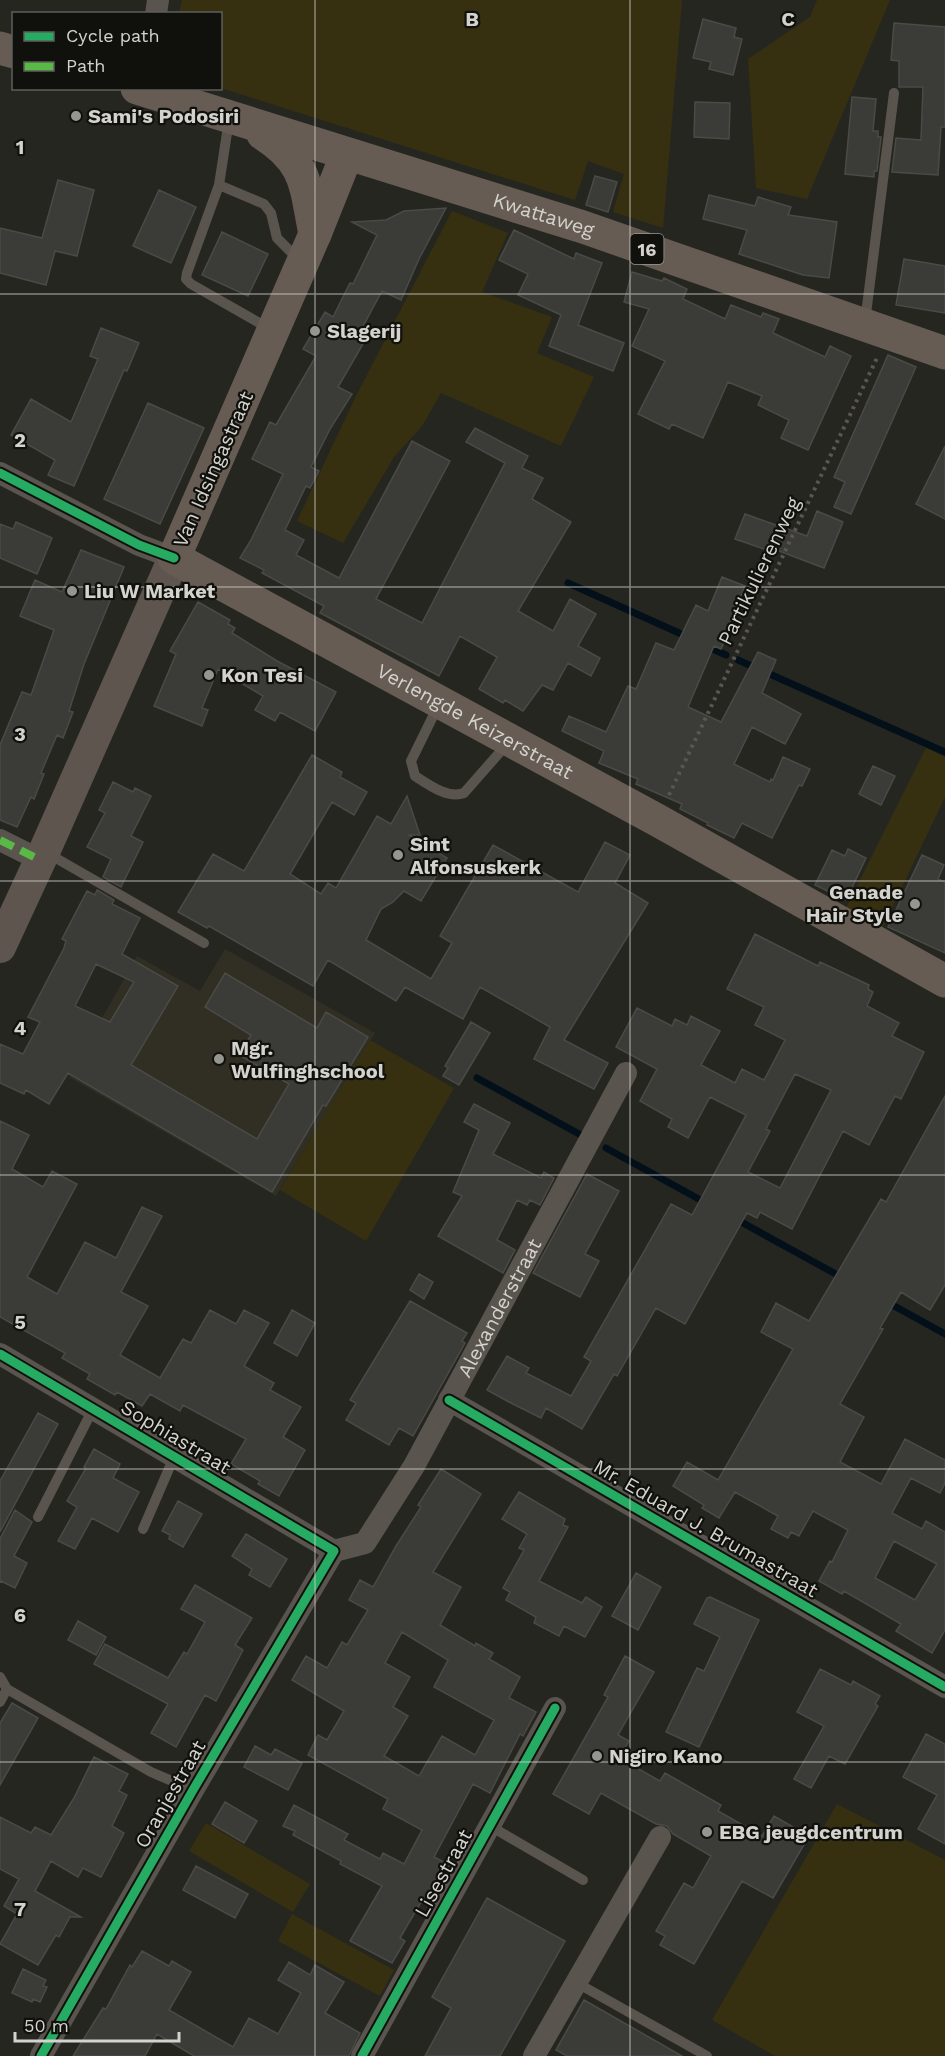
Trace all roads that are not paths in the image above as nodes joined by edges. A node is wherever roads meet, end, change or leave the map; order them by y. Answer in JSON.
{"nodes":[{"id":1,"x":142,"y":90,"type":"edge"},
{"id":2,"x":894,"y":93,"type":"dead end"},
{"id":3,"x":237,"y":120,"type":"junction"},
{"id":4,"x":347,"y":154,"type":"junction"},
{"id":5,"x":219,"y":185,"type":"junction"},
{"id":6,"x":309,"y":248,"type":"junction"},
{"id":7,"x":877,"y":330,"type":"junction"},
{"id":8,"x":273,"y":331,"type":"junction"},
{"id":9,"x":945,"y":353,"type":"edge"},
{"id":10,"x":0,"y":472,"type":"edge"},
{"id":11,"x":174,"y":558,"type":"junction"},
{"id":12,"x":440,"y":703,"type":"junction"},
{"id":13,"x":510,"y":740,"type":"junction"},
{"id":14,"x":0,"y":840,"type":"edge"},
{"id":15,"x":42,"y":856,"type":"junction"},
{"id":16,"x":204,"y":943,"type":"dead end"},
{"id":17,"x":0,"y":946,"type":"edge"},
{"id":18,"x":945,"y":981,"type":"edge"},
{"id":19,"x":626,"y":1073,"type":"dead end"},
{"id":20,"x":0,"y":1354,"type":"edge"},
{"id":21,"x":449,"y":1400,"type":"junction"},
{"id":22,"x":93,"y":1409,"type":"junction"},
{"id":23,"x":174,"y":1457,"type":"junction"},
{"id":24,"x":38,"y":1517,"type":"dead end"},
{"id":25,"x":143,"y":1528,"type":"dead end"},
{"id":26,"x":334,"y":1551,"type":"junction"},
{"id":27,"x":0,"y":1677,"type":"edge"},
{"id":28,"x":945,"y":1688,"type":"edge"},
{"id":29,"x":7,"y":1689,"type":"junction"},
{"id":30,"x":0,"y":1702,"type":"edge"},
{"id":31,"x":555,"y":1708,"type":"dead end"},
{"id":32,"x":193,"y":1790,"type":"junction"},
{"id":33,"x":490,"y":1826,"type":"junction"},
{"id":34,"x":660,"y":1837,"type":"dead end"},
{"id":35,"x":583,"y":1880,"type":"dead end"},
{"id":36,"x":577,"y":1983,"type":"junction"},
{"id":37,"x":41,"y":2056,"type":"edge"},
{"id":38,"x":363,"y":2056,"type":"edge"},
{"id":39,"x":534,"y":2056,"type":"edge"},
{"id":40,"x":707,"y":2056,"type":"edge"}],
"edges":[{"from":1,"to":3,"type":"main road","name":"Kwattaweg","number":"16"},
{"from":2,"to":7,"type":"lane"},
{"from":3,"to":4,"type":"main road","name":"Kwattaweg","number":"16"},
{"from":3,"to":5,"type":"lane"},
{"from":3,"to":6,"type":"main road"},
{"from":4,"to":6,"type":"main road","name":"Van Idsingastraat"},
{"from":4,"to":7,"type":"main road","name":"Kwattaweg","number":"16"},
{"from":5,"to":6,"type":"lane"},
{"from":5,"to":8,"type":"lane"},
{"from":6,"to":8,"type":"main road","name":"Van Idsingastraat"},
{"from":7,"to":9,"type":"main road","name":"Kwattaweg","number":"16"},
{"from":8,"to":11,"type":"main road","name":"Van Idsingastraat"},
{"from":10,"to":11,"type":"street","name":"Verlengde Keizerstraat"},
{"from":11,"to":12,"type":"main road","name":"Verlengde Keizerstraat"},
{"from":11,"to":15,"type":"main road","name":"Van Idsingastraat"},
{"from":12,"to":13,"type":"main road","name":"Verlengde Keizerstraat"},
{"from":12,"to":13,"type":"lane"},
{"from":13,"to":18,"type":"main road","name":"Verlengde Keizerstraat"},
{"from":14,"to":15,"type":"street"},
{"from":15,"to":16,"type":"lane"},
{"from":15,"to":17,"type":"main road","name":"Van Idsingastraat"},
{"from":19,"to":21,"type":"street","name":"Alexanderstraat"},
{"from":20,"to":22,"type":"street","name":"Sophiastraat"},
{"from":21,"to":26,"type":"street","name":"Alexanderstraat"},
{"from":21,"to":28,"type":"street","name":"Mr. Eduard J. Brumastraat"},
{"from":22,"to":23,"type":"street","name":"Sophiastraat"},
{"from":22,"to":24,"type":"lane"},
{"from":23,"to":25,"type":"lane"},
{"from":23,"to":26,"type":"street","name":"Sophiastraat"},
{"from":26,"to":32,"type":"street","name":"Oranjestraat"},
{"from":27,"to":29,"type":"lane"},
{"from":29,"to":30,"type":"lane"},
{"from":29,"to":32,"type":"lane"},
{"from":31,"to":33,"type":"street","name":"Lisestraat"},
{"from":32,"to":37,"type":"street","name":"Oranjestraat"},
{"from":33,"to":35,"type":"lane"},
{"from":33,"to":38,"type":"street","name":"Lisestraat"},
{"from":34,"to":36,"type":"street"},
{"from":36,"to":39,"type":"street"},
{"from":36,"to":40,"type":"lane"}]}
